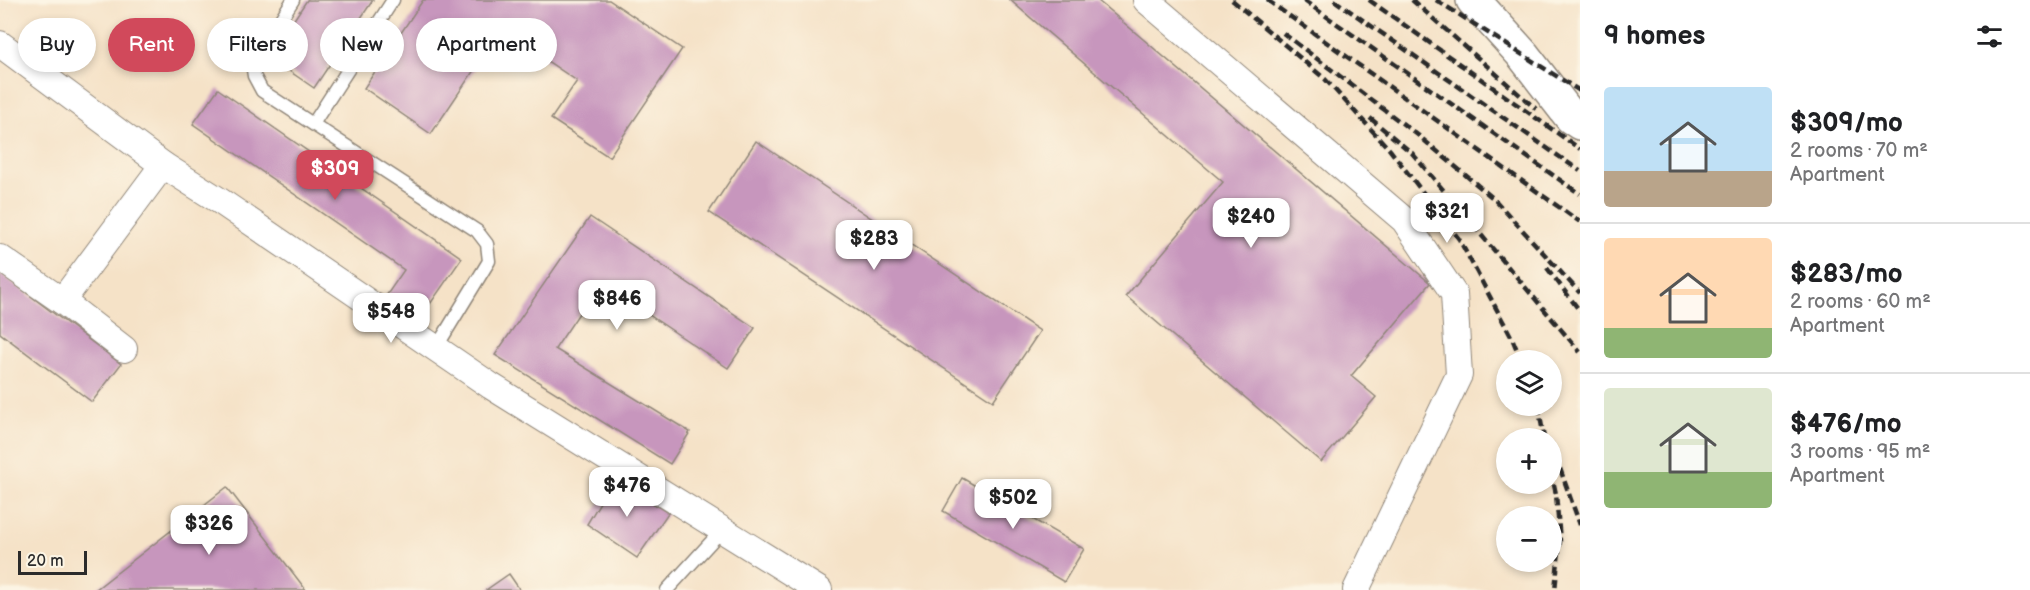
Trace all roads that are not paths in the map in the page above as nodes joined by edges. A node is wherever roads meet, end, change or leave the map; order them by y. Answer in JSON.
{"nodes":[{"id":1,"x":293,"y":0,"type":"edge"},
{"id":2,"x":393,"y":0,"type":"edge"},
{"id":3,"x":1146,"y":0,"type":"edge"},
{"id":4,"x":1473,"y":0,"type":"edge"},
{"id":5,"x":0,"y":44,"type":"edge"},
{"id":6,"x":1580,"y":123,"type":"edge"},
{"id":7,"x":313,"y":124,"type":"junction"},
{"id":8,"x":163,"y":165,"type":"junction"},
{"id":9,"x":0,"y":258,"type":"edge"},
{"id":10,"x":62,"y":301,"type":"junction"},
{"id":11,"x":436,"y":348,"type":"junction"},
{"id":12,"x":124,"y":349,"type":"dead end"},
{"id":13,"x":722,"y":530,"type":"junction"},
{"id":14,"x":667,"y":590,"type":"edge"},
{"id":15,"x":819,"y":590,"type":"edge"},
{"id":16,"x":1356,"y":590,"type":"edge"}],
"edges":[{"from":1,"to":7,"type":"lane"},
{"from":2,"to":7,"type":"lane"},
{"from":3,"to":16,"type":"street"},
{"from":4,"to":6,"type":"main road"},
{"from":5,"to":8,"type":"street"},
{"from":7,"to":11,"type":"lane"},
{"from":8,"to":10,"type":"street"},
{"from":8,"to":11,"type":"street"},
{"from":9,"to":10,"type":"street"},
{"from":10,"to":12,"type":"street"},
{"from":11,"to":13,"type":"street"},
{"from":13,"to":14,"type":"lane"},
{"from":13,"to":15,"type":"street"}]}
